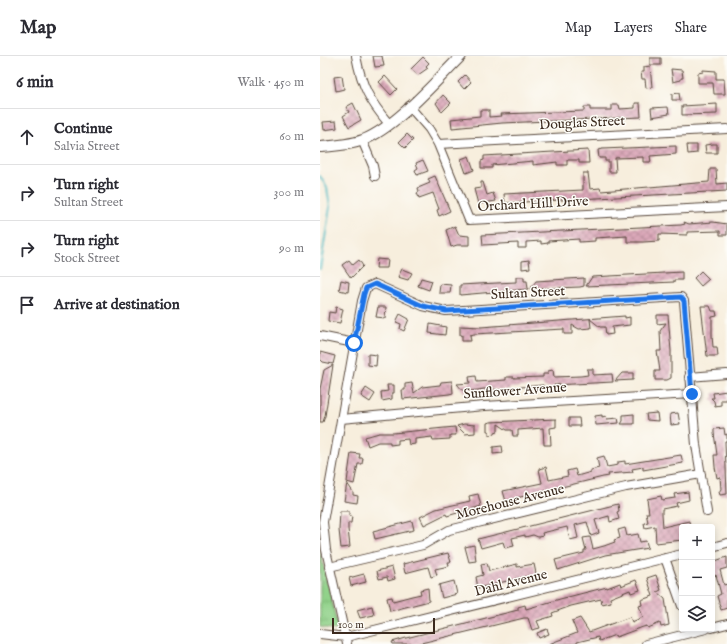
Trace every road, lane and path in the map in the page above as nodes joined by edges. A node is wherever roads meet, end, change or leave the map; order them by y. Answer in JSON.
{"nodes":[{"id":1,"x":356,"y":56,"type":"edge"},
{"id":2,"x":461,"y":56,"type":"edge"},
{"id":3,"x":409,"y":106,"type":"junction"},
{"id":4,"x":389,"y":124,"type":"junction"},
{"id":5,"x":727,"y":129,"type":"edge"},
{"id":6,"x":362,"y":140,"type":"junction"},
{"id":7,"x":438,"y":144,"type":"junction"},
{"id":8,"x":320,"y":147,"type":"edge"},
{"id":9,"x":375,"y":176,"type":"dead end"},
{"id":10,"x":727,"y":207,"type":"edge"},
{"id":11,"x":320,"y":336,"type":"edge"},
{"id":12,"x":354,"y":343,"type":"junction"},
{"id":13,"x":727,"y":374,"type":"edge"},
{"id":14,"x":689,"y":377,"type":"junction"},
{"id":15,"x":692,"y":394,"type":"junction"},
{"id":16,"x":341,"y":419,"type":"junction"},
{"id":17,"x":701,"y":474,"type":"junction"},
{"id":18,"x":707,"y":512,"type":"dead end"},
{"id":19,"x":727,"y":543,"type":"edge"},
{"id":20,"x":715,"y":546,"type":"edge"},
{"id":21,"x":679,"y":555,"type":"edge"},
{"id":22,"x":665,"y":558,"type":"junction"},
{"id":23,"x":329,"y":567,"type":"junction"},
{"id":24,"x":679,"y":598,"type":"edge"},
{"id":25,"x":727,"y":624,"type":"edge"},
{"id":26,"x":715,"y":627,"type":"edge"},
{"id":27,"x":688,"y":632,"type":"edge"},
{"id":28,"x":320,"y":634,"type":"edge"},
{"id":29,"x":347,"y":640,"type":"edge"},
{"id":30,"x":646,"y":644,"type":"edge"}],
"edges":[{"from":1,"to":4,"type":"street"},
{"from":2,"to":3,"type":"street"},
{"from":3,"to":4,"type":"street"},
{"from":3,"to":7,"type":"street","name":"Orchard Hill Drive"},
{"from":4,"to":6,"type":"street"},
{"from":5,"to":7,"type":"street","name":"Douglas Street"},
{"from":6,"to":8,"type":"street"},
{"from":6,"to":9,"type":"street"},
{"from":7,"to":10,"type":"street","name":"Orchard Hill Drive"},
{"from":11,"to":12,"type":"street"},
{"from":12,"to":14,"type":"street","name":"Sultan Street"},
{"from":12,"to":16,"type":"street"},
{"from":13,"to":14,"type":"street"},
{"from":14,"to":15,"type":"street"},
{"from":15,"to":16,"type":"street","name":"Sunflower Avenue"},
{"from":15,"to":17,"type":"street"},
{"from":16,"to":23,"type":"street"},
{"from":17,"to":18,"type":"street"},
{"from":17,"to":23,"type":"street","name":"Morehouse Avenue"},
{"from":19,"to":20,"type":"street"},
{"from":21,"to":22,"type":"street","name":"Dahl Avenue"},
{"from":22,"to":24,"type":"street"},
{"from":22,"to":29,"type":"street","name":"Dahl Avenue"},
{"from":23,"to":29,"type":"street"},
{"from":25,"to":26,"type":"street"},
{"from":27,"to":30,"type":"street"},
{"from":28,"to":29,"type":"street"}]}
